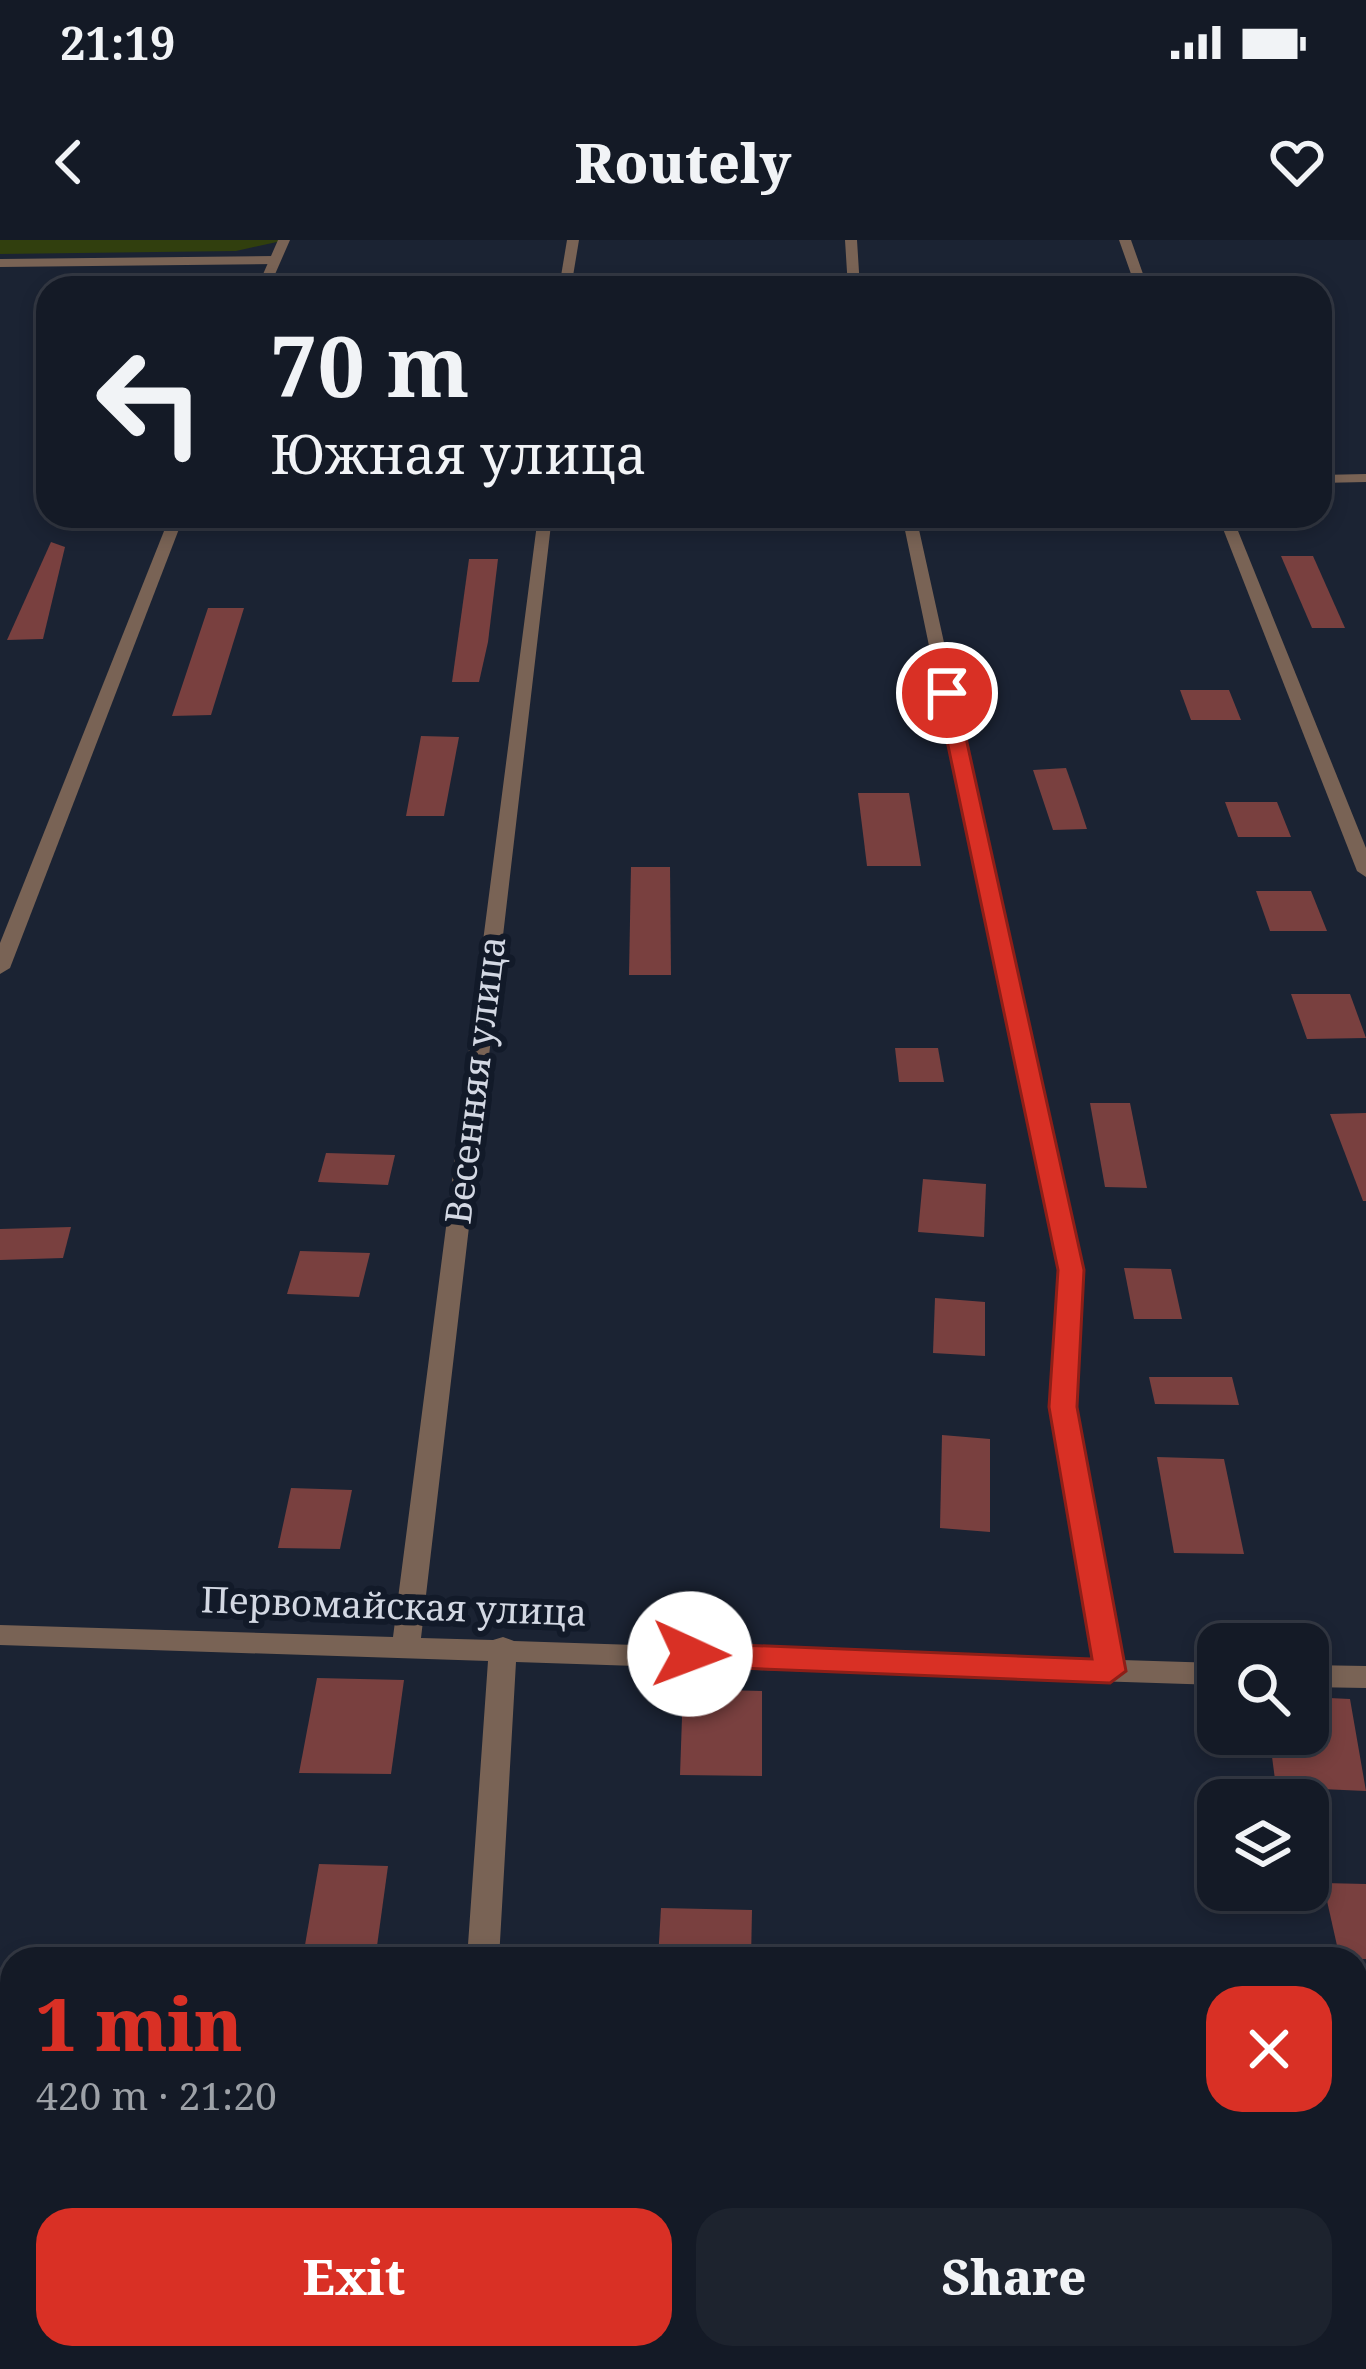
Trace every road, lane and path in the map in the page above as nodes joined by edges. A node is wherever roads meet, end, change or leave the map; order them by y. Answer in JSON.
{"nodes":[{"id":1,"x":284,"y":240,"type":"edge"},
{"id":2,"x":573,"y":240,"type":"edge"},
{"id":3,"x":850,"y":240,"type":"edge"},
{"id":4,"x":1125,"y":240,"type":"edge"},
{"id":5,"x":275,"y":260,"type":"junction"},
{"id":6,"x":0,"y":263,"type":"edge"},
{"id":7,"x":268,"y":276,"type":"edge"},
{"id":8,"x":567,"y":276,"type":"edge"},
{"id":9,"x":853,"y":276,"type":"edge"},
{"id":10,"x":1138,"y":276,"type":"edge"},
{"id":11,"x":1366,"y":478,"type":"edge"},
{"id":12,"x":1332,"y":479,"type":"edge"},
{"id":13,"x":172,"y":528,"type":"edge"},
{"id":14,"x":543,"y":528,"type":"edge"},
{"id":15,"x":912,"y":528,"type":"edge"},
{"id":16,"x":1230,"y":528,"type":"edge"},
{"id":17,"x":1366,"y":871,"type":"edge"},
{"id":18,"x":0,"y":968,"type":"edge"},
{"id":19,"x":0,"y":1635,"type":"edge"},
{"id":20,"x":406,"y":1645,"type":"junction"},
{"id":21,"x":503,"y":1647,"type":"junction"},
{"id":22,"x":1110,"y":1671,"type":"junction"},
{"id":23,"x":1197,"y":1673,"type":"edge"},
{"id":24,"x":1329,"y":1676,"type":"edge"},
{"id":25,"x":1366,"y":1677,"type":"edge"},
{"id":26,"x":484,"y":1947,"type":"edge"}],
"edges":[{"from":1,"to":5,"type":"street"},
{"from":2,"to":8,"type":"street"},
{"from":3,"to":9,"type":"street"},
{"from":4,"to":10,"type":"street"},
{"from":5,"to":6,"type":"lane"},
{"from":5,"to":7,"type":"street"},
{"from":11,"to":12,"type":"street"},
{"from":13,"to":18,"type":"street"},
{"from":14,"to":20,"type":"street","name":"Весенняя улица"},
{"from":15,"to":22,"type":"street"},
{"from":16,"to":17,"type":"street"},
{"from":19,"to":20,"type":"street","name":"Первомайская улица"},
{"from":20,"to":21,"type":"street","name":"Первомайская улица"},
{"from":21,"to":22,"type":"street","name":"Первомайская улица"},
{"from":21,"to":26,"type":"street"},
{"from":22,"to":23,"type":"street","name":"Первомайская улица"},
{"from":24,"to":25,"type":"street"}]}
